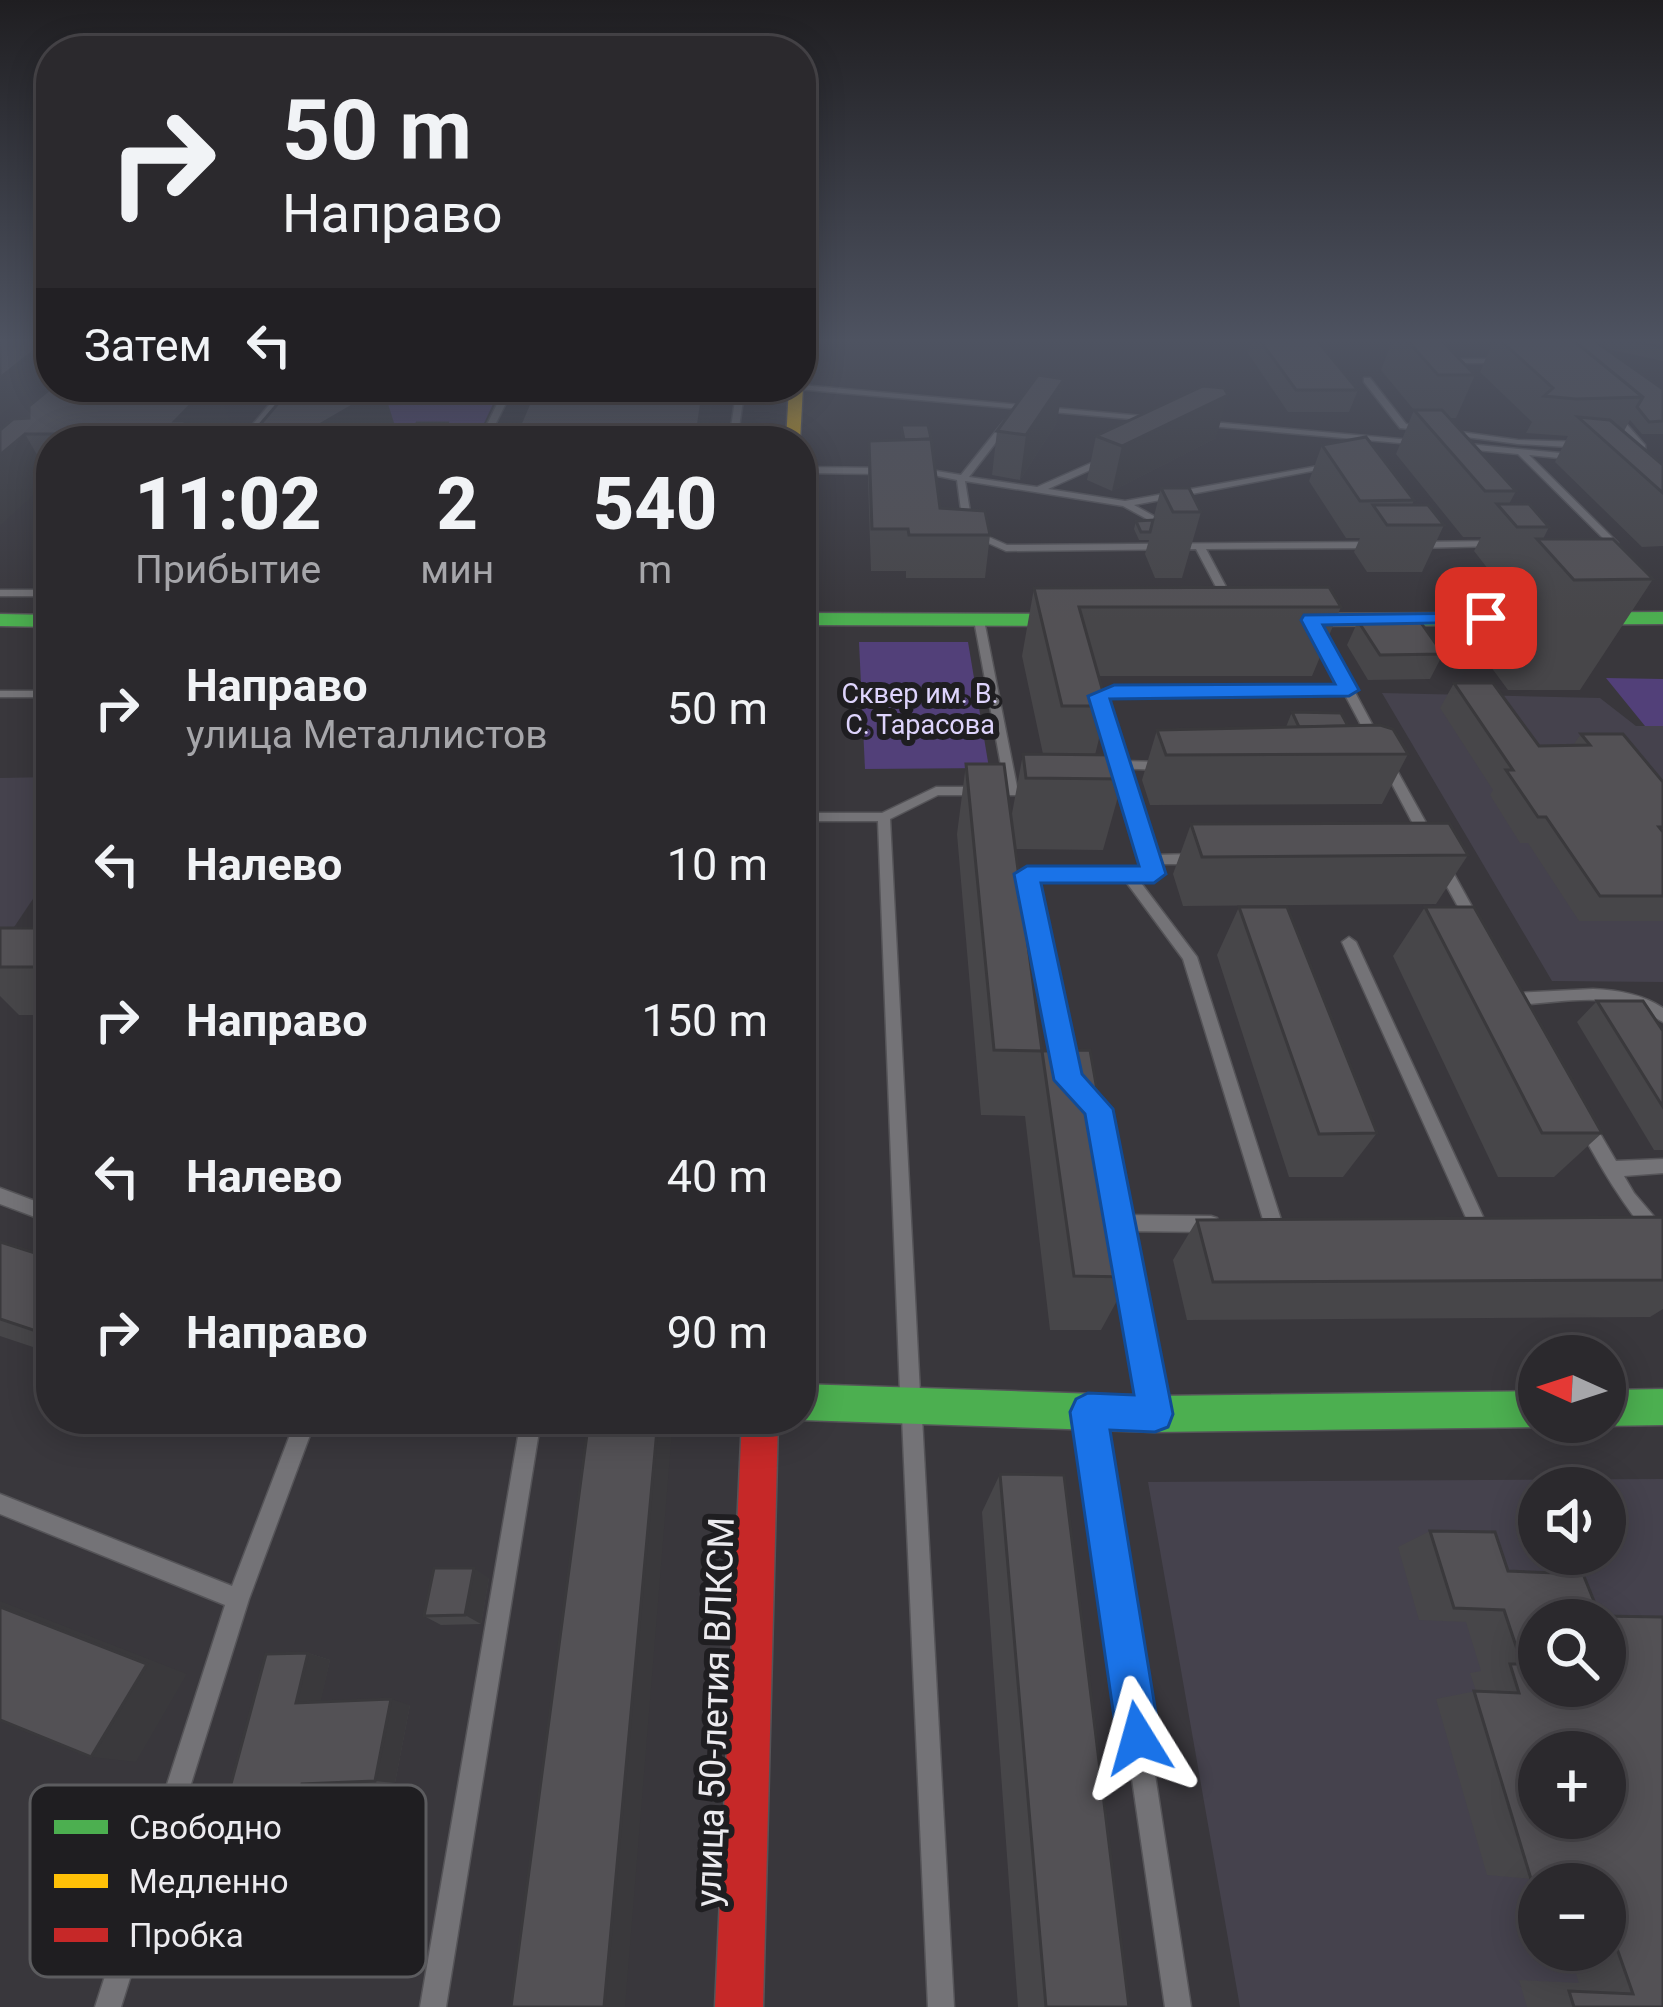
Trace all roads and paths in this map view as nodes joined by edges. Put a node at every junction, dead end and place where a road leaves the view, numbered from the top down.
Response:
1 (1000, 433) edge
2 (1313, 433) edge
3 (1451, 433) edge
4 (1628, 433) edge
5 (1363, 437) junction
6 (1433, 444) edge
7 (1455, 446) edge
8 (1604, 446) edge
9 (1623, 446) edge
10 (1641, 447) junction
11 (1371, 448) edge
12 (1520, 452) junction
13 (1114, 456) edge
14 (1593, 458) edge
15 (1634, 464) edge
16 (1333, 466) edge
17 (816, 470) edge
18 (961, 481) junction
19 (1033, 492) junction
20 (1125, 504) junction
21 (1428, 527) edge
22 (1589, 543) edge
23 (1441, 544) junction
24 (1501, 544) edge
25 (1203, 547) junction
26 (36, 592) edge
27 (0, 593) edge
28 (1663, 618) edge
29 (0, 620) edge
30 (816, 620) edge
31 (979, 620) junction
32 (1120, 620) edge
33 (1226, 620) joint
34 (1310, 620) junction
35 (36, 621) edge
36 (1349, 690) junction
37 (0, 694) edge
38 (36, 694) edge
39 (1117, 765) junction
40 (1185, 766) edge
41 (1366, 766) edge
42 (1388, 766) junction
43 (1012, 790) junction
44 (1057, 791) edge
45 (1103, 792) edge
46 (1125, 792) junction
47 (816, 817) edge
48 (884, 817) junction
49 (1216, 859) edge
50 (1149, 860) junction
51 (1128, 875) junction
52 (1484, 940) edge
53 (1349, 942) dead end
54 (1505, 980) edge
55 (1516, 999) junction
56 (1663, 1016) edge
57 (1527, 1018) edge
58 (1069, 1080) edge
59 (1579, 1112) edge
60 (1663, 1166) edge
61 (1610, 1169) junction
62 (0, 1196) edge
63 (1115, 1200) edge
64 (36, 1209) edge
65 (1120, 1223) junction
66 (1625, 1224) edge
67 (1646, 1224) junction
68 (1230, 1225) edge
69 (1252, 1225) edge
70 (1455, 1225) edge
71 (1478, 1225) junction
72 (1499, 1225) edge
73 (1274, 1226) junction
74 (1297, 1226) edge
75 (1663, 1240) edge
76 (816, 1402) edge
77 (911, 1405) junction
78 (1663, 1407) edge
79 (1626, 1408) edge
80 (1518, 1409) edge
81 (1088, 1412) junction
82 (1155, 1414) junction
83 (300, 1434) edge
84 (529, 1434) edge
85 (759, 1434) edge
86 (0, 1504) edge
87 (238, 1599) junction
88 (179, 1785) edge
89 (118, 1977) edge
90 (108, 2007) edge
91 (434, 2007) edge
92 (739, 2007) edge
93 (941, 2007) edge
94 (1178, 2007) edge

1 - 18 lane
2 - 5 lane
3 - 8 lane
4 - 10 lane
5 - 6 lane
5 - 11 lane
7 - 12 lane
9 - 10 lane
10 - 15 lane
12 - 14 lane
12 - 22 lane
13 - 19 lane
16 - 20 lane
17 - 18 lane
18 - 19 lane
18 - 25 lane
19 - 20 lane
20 - 25 lane
21 - 23 lane
23 - 24 lane
23 - 25 lane
25 - 33 lane
26 - 27 lane
28 - 34 street
29 - 35 street
30 - 31 street
31 - 32 street
31 - 43 lane
33 - 34 street
34 - 36 lane
36 - 39 lane
36 - 42 lane
37 - 38 lane
39 - 40 lane
39 - 46 lane
41 - 42 lane
42 - 52 lane
43 - 44 lane
43 - 48 lane
45 - 46 lane
46 - 50 lane
47 - 48 lane
48 - 77 lane
49 - 50 lane
50 - 51 lane
51 - 58 lane
51 - 73 lane
53 - 71 lane
54 - 55 lane
55 - 56 lane
55 - 57 lane
59 - 61 lane
60 - 61 lane
61 - 67 lane
62 - 64 lane
63 - 65 lane
65 - 68 lane
65 - 82 lane
66 - 67 lane
67 - 75 lane
69 - 73 lane
70 - 71 lane
71 - 72 lane
73 - 74 lane
76 - 77 street
77 - 81 street
77 - 93 lane
78 - 79 street
80 - 82 street
81 - 82 street
81 - 94 lane
83 - 87 lane
84 - 91 lane
85 - 92 street, улица 50-летия ВЛКСМ
86 - 87 lane
87 - 88 lane
89 - 90 lane

